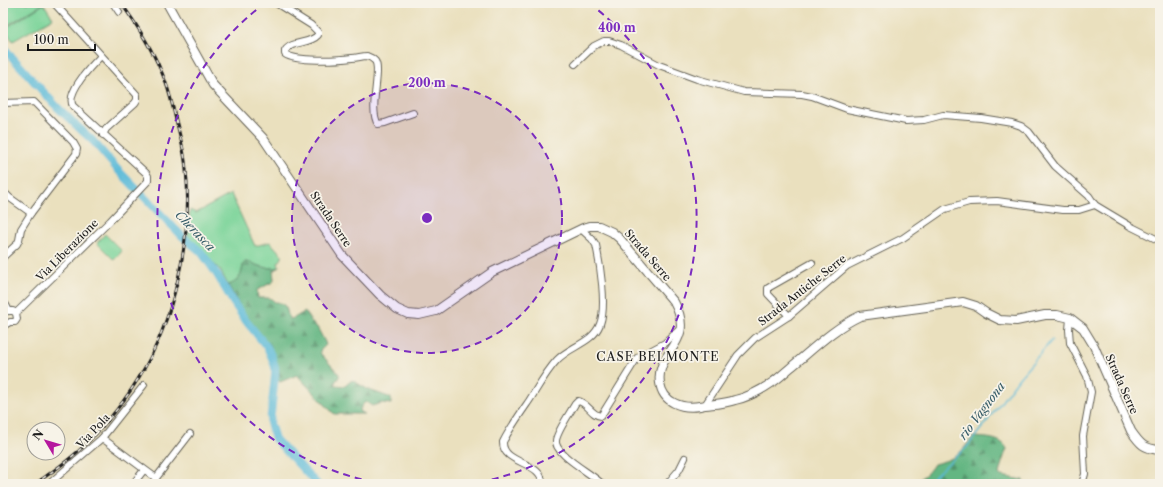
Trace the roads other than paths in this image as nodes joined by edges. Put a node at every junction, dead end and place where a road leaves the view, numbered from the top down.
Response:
1 (54, 3) edge
2 (113, 3) edge
3 (167, 3) edge
4 (276, 3) edge
5 (119, 12) dead end
6 (101, 56) junction
7 (575, 64) dead end
8 (3, 103) edge
9 (413, 113) dead end
10 (103, 135) junction
11 (3, 191) edge
12 (1095, 205) junction
13 (31, 213) junction
14 (581, 229) junction
15 (1160, 241) edge
16 (3, 257) edge
17 (812, 263) dead end
18 (3, 302) edge
19 (9, 310) junction
20 (16, 313) junction
21 (788, 316) junction
22 (1070, 318) junction
23 (6, 321) edge
24 (3, 326) edge
25 (682, 327) junction
26 (144, 384) dead end
27 (705, 405) junction
28 (190, 434) dead end
29 (102, 438) junction
30 (1160, 450) edge
31 (685, 458) dead end
32 (144, 470) junction
33 (155, 481) edge
34 (49, 484) edge
35 (133, 484) edge
36 (542, 484) edge
37 (602, 484) edge
38 (667, 484) edge
39 (1082, 484) edge

1 - 6 street
2 - 5 street
3 - 14 main road, Strada Serre
4 - 9 street
6 - 10 street
6 - 10 street
7 - 12 street
8 - 13 street
10 - 20 street, Via Liberazione
11 - 13 street
12 - 15 street
12 - 21 street, Strada Antiche Serre
13 - 16 street
14 - 25 main road, Strada Serre
14 - 36 street
17 - 21 street
18 - 19 street
19 - 20 street
19 - 23 street
20 - 23 street
21 - 27 street, Strada Antiche Serre
22 - 27 main road
22 - 30 main road, Strada Serre
22 - 39 street
23 - 24 street
25 - 27 main road
25 - 37 street
26 - 29 street, Via Pola
28 - 33 street
29 - 32 street
29 - 34 street, Via Pola
31 - 38 street
32 - 33 street
32 - 35 street

